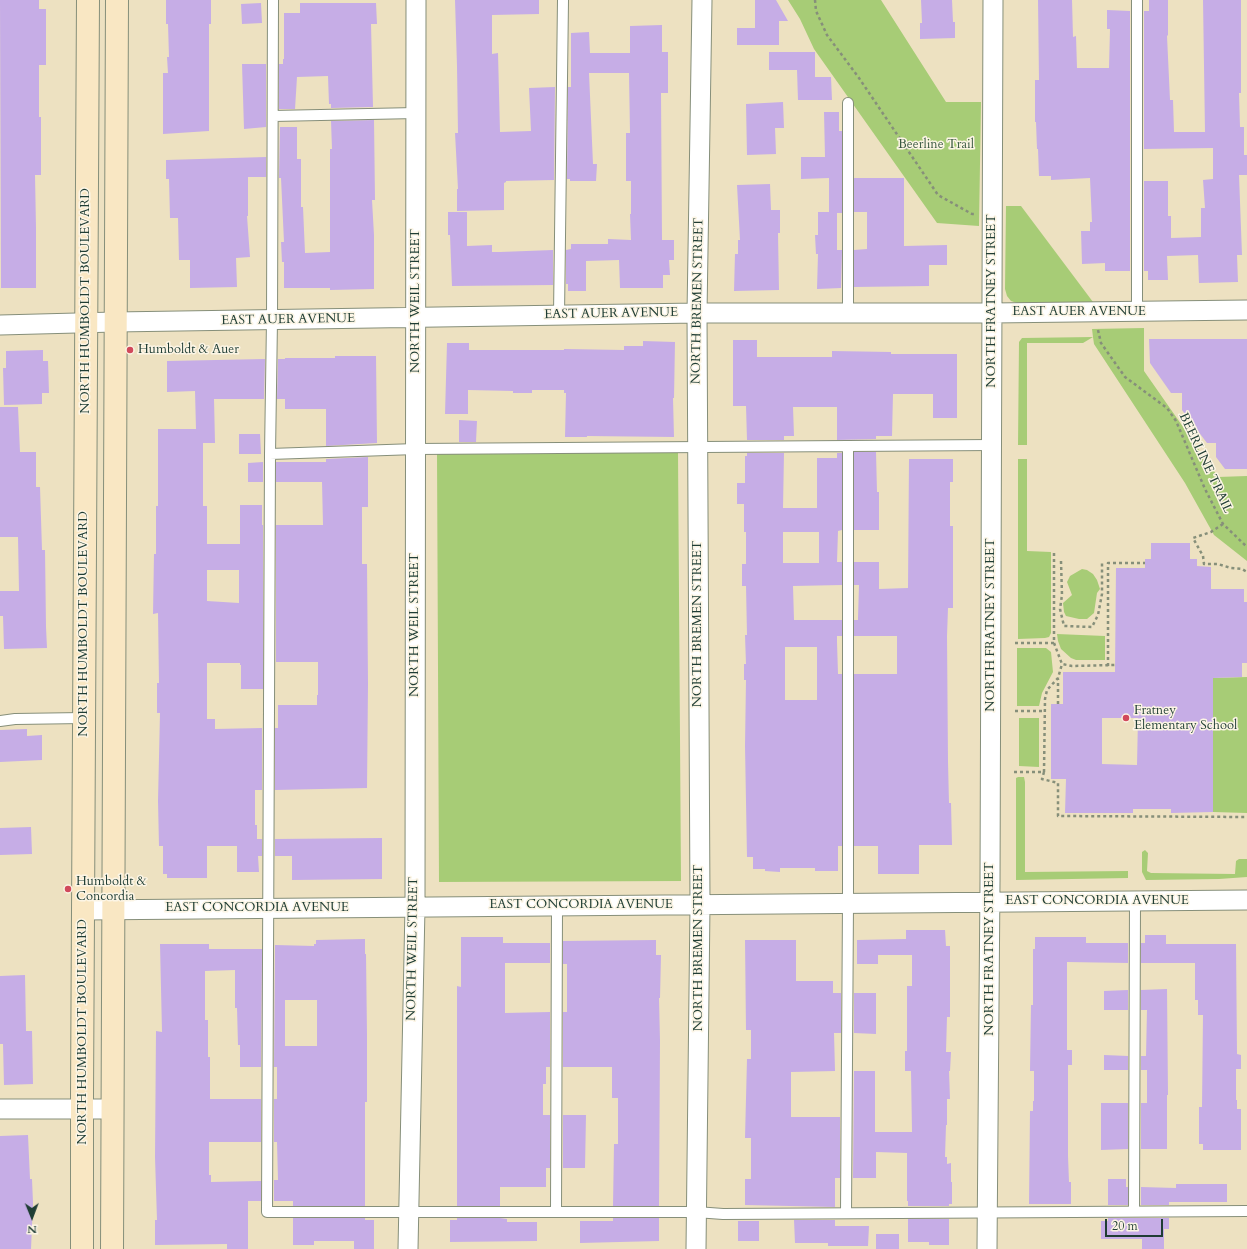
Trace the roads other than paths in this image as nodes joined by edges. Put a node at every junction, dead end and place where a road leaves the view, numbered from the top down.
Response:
1 (88, 0) edge
2 (117, 0) edge
3 (273, 0) edge
4 (416, 0) edge
5 (563, 0) edge
6 (702, 0) edge
7 (993, 0) edge
8 (1137, 0) edge
9 (848, 103) dead end
10 (416, 113) junction
11 (273, 116) junction
12 (1247, 310) edge
13 (1138, 312) junction
14 (697, 313) junction
15 (848, 313) junction
16 (992, 313) junction
17 (559, 315) junction
18 (416, 317) junction
19 (272, 320) junction
20 (115, 322) junction
21 (86, 323) junction
22 (0, 325) edge
23 (992, 445) junction
24 (848, 446) junction
25 (697, 448) junction
26 (416, 450) junction
27 (270, 454) junction
28 (83, 718) junction
29 (0, 721) edge
30 (1247, 900) edge
31 (1135, 901) junction
32 (990, 902) junction
33 (848, 903) junction
34 (700, 905) junction
35 (557, 906) junction
36 (414, 907) junction
37 (268, 908) junction
38 (114, 909) junction
39 (83, 910) junction
40 (0, 1109) edge
41 (82, 1109) junction
42 (113, 1109) junction
43 (1134, 1211) junction
44 (1247, 1211) edge
45 (408, 1212) junction
46 (556, 1212) junction
47 (696, 1212) junction
48 (987, 1212) junction
49 (846, 1213) junction
50 (82, 1249) edge
51 (112, 1249) edge
52 (408, 1249) edge
53 (696, 1249) edge
54 (987, 1249) edge

1 - 21 main road, NORTH HUMBOLDT BOULEVARD
2 - 20 main road
3 - 11 lane
4 - 10 street, NORTH WEIL STREET
5 - 17 lane
6 - 14 street, NORTH BREMEN STREET
7 - 16 street, NORTH FRATNEY STREET
8 - 13 lane
9 - 15 lane
10 - 11 lane
10 - 18 street, NORTH WEIL STREET
11 - 19 lane
12 - 13 street, EAST AUER AVENUE
13 - 16 street, EAST AUER AVENUE
14 - 15 street, EAST AUER AVENUE
14 - 17 street, EAST AUER AVENUE
14 - 25 street, NORTH BREMEN STREET
15 - 16 street, EAST AUER AVENUE
16 - 23 street, NORTH FRATNEY STREET
17 - 18 street, EAST AUER AVENUE
18 - 19 street, EAST AUER AVENUE
18 - 26 street, NORTH WEIL STREET
19 - 20 street, EAST AUER AVENUE
19 - 27 lane
20 - 21 street, EAST AUER AVENUE
20 - 38 main road
21 - 22 street, EAST AUER AVENUE
21 - 28 main road, NORTH HUMBOLDT BOULEVARD
23 - 24 lane
23 - 32 street, NORTH FRATNEY STREET
24 - 25 lane
24 - 33 lane
25 - 26 lane
25 - 34 street, NORTH BREMEN STREET
26 - 27 lane
26 - 36 street, NORTH WEIL STREET
27 - 37 lane
28 - 29 lane
28 - 39 main road, NORTH HUMBOLDT BOULEVARD
30 - 31 street, EAST CONCORDIA AVENUE
31 - 32 street, EAST CONCORDIA AVENUE
31 - 43 lane
32 - 33 street, EAST CONCORDIA AVENUE
32 - 48 street, NORTH FRATNEY STREET
33 - 34 street, EAST CONCORDIA AVENUE
33 - 49 lane
34 - 35 street, EAST CONCORDIA AVENUE
34 - 47 street, NORTH BREMEN STREET
35 - 36 street, EAST CONCORDIA AVENUE
35 - 46 lane
36 - 37 street, EAST CONCORDIA AVENUE
36 - 45 street, NORTH WEIL STREET
37 - 38 street, EAST CONCORDIA AVENUE
37 - 45 lane
38 - 39 street, EAST CONCORDIA AVENUE
38 - 42 main road
39 - 41 main road, NORTH HUMBOLDT BOULEVARD
40 - 41 street
41 - 42 street
41 - 50 main road, NORTH HUMBOLDT BOULEVARD
42 - 51 main road
43 - 44 lane
43 - 48 lane
45 - 46 lane
45 - 52 street, NORTH WEIL STREET
46 - 47 lane
47 - 49 lane
47 - 53 street, NORTH BREMEN STREET
48 - 49 lane
48 - 54 street, NORTH FRATNEY STREET

